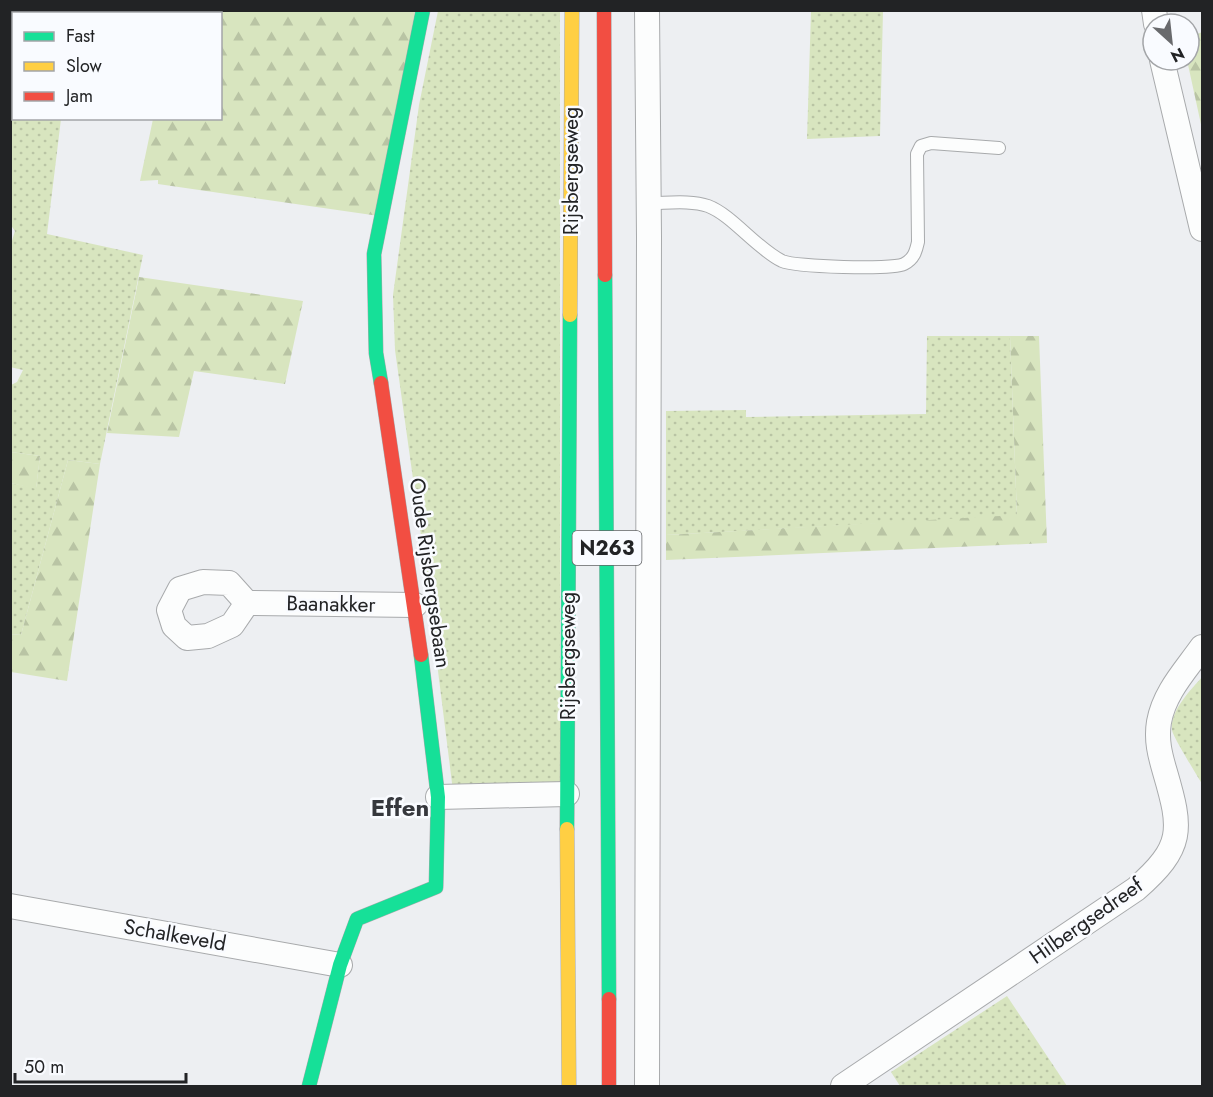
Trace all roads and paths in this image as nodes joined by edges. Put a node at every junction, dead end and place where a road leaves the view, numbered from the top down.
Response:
1 (423, 10) edge
2 (572, 10) edge
3 (604, 10) edge
4 (648, 10) edge
5 (1165, 72) edge
6 (999, 148) dead end
7 (649, 203) junction
8 (1203, 230) edge
9 (247, 603) dead end
10 (415, 605) junction
11 (1203, 647) edge
12 (567, 794) junction
13 (438, 797) junction
14 (10, 906) edge
15 (340, 965) junction
16 (309, 1086) edge
17 (569, 1086) edge
18 (609, 1086) edge
19 (647, 1086) edge
20 (843, 1086) edge

1 - 10 street, Oude Rijsbergsebaan
2 - 12 street, Rijsbergseweg
3 - 18 street, Rijsbergseweg / N263
4 - 7 street
5 - 8 street
6 - 7 lane
7 - 19 street
9 - 10 street, Baanakker
10 - 13 street, Oude Rijsbergsebaan
11 - 20 street, Hilbergsedreef
12 - 13 street
12 - 17 street, Rijsbergseweg
13 - 15 street, Oude Rijsbergsebaan
14 - 15 street, Schalkeveld
15 - 16 street, Oude Rijsbergsebaan

